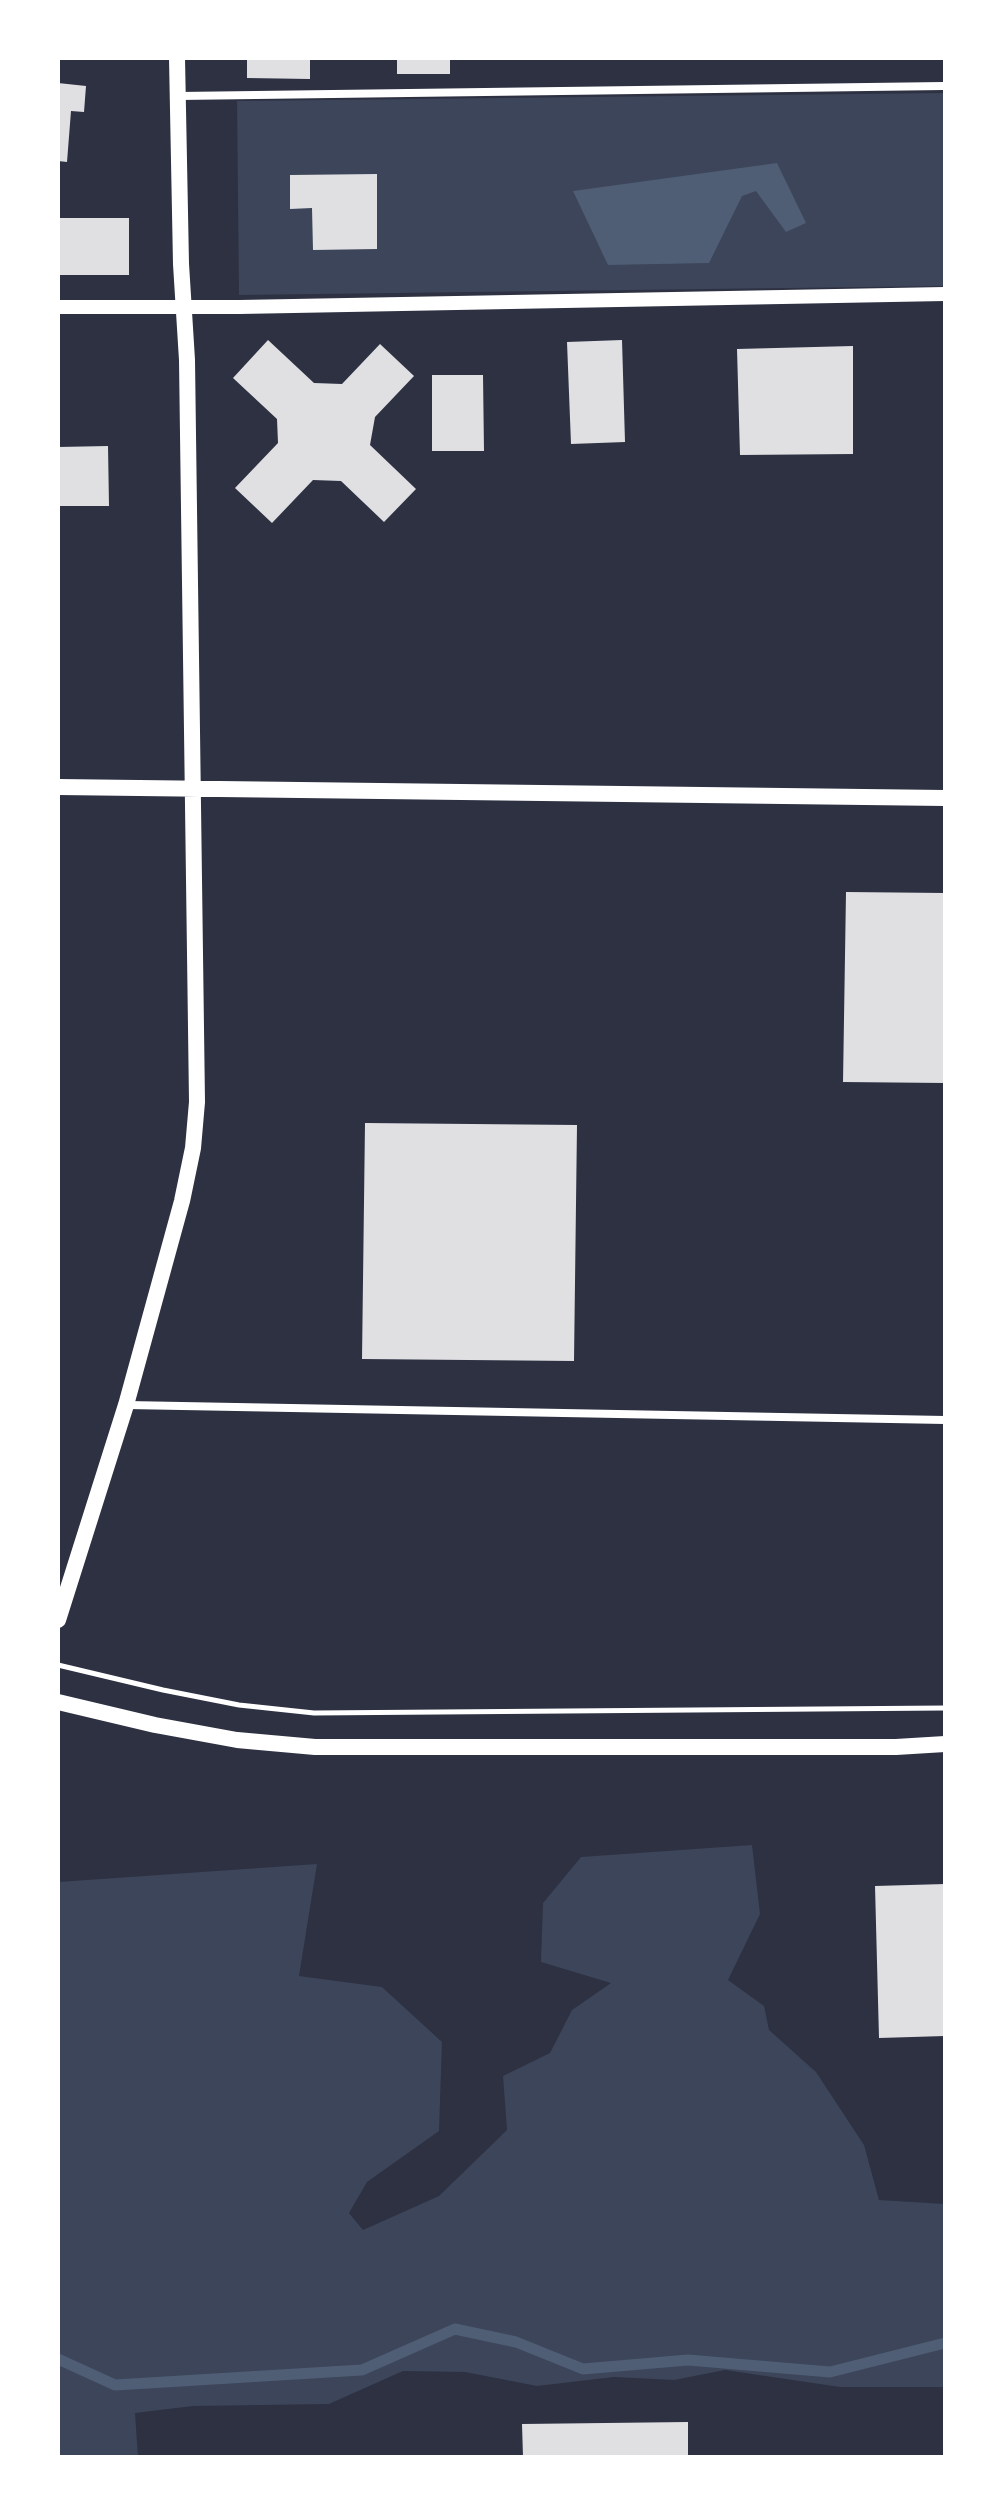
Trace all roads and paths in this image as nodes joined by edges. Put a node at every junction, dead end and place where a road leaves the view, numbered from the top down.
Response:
1 (177, 58) edge
2 (944, 86) edge
3 (178, 96) junction
4 (945, 294) edge
5 (58, 307) edge
6 (184, 307) junction
7 (58, 787) edge
8 (193, 789) junction
9 (945, 798) edge
10 (126, 1405) junction
11 (945, 1420) edge
12 (58, 1620) edge
13 (58, 1665) edge
14 (58, 1702) edge
15 (945, 1708) edge
16 (945, 1744) edge

1 - 3 main road
2 - 3 street
3 - 6 main road
4 - 6 street
5 - 6 street
6 - 8 main road
7 - 8 main road
8 - 9 main road
8 - 10 main road
10 - 11 street
10 - 12 main road
13 - 15 path
14 - 16 main road

